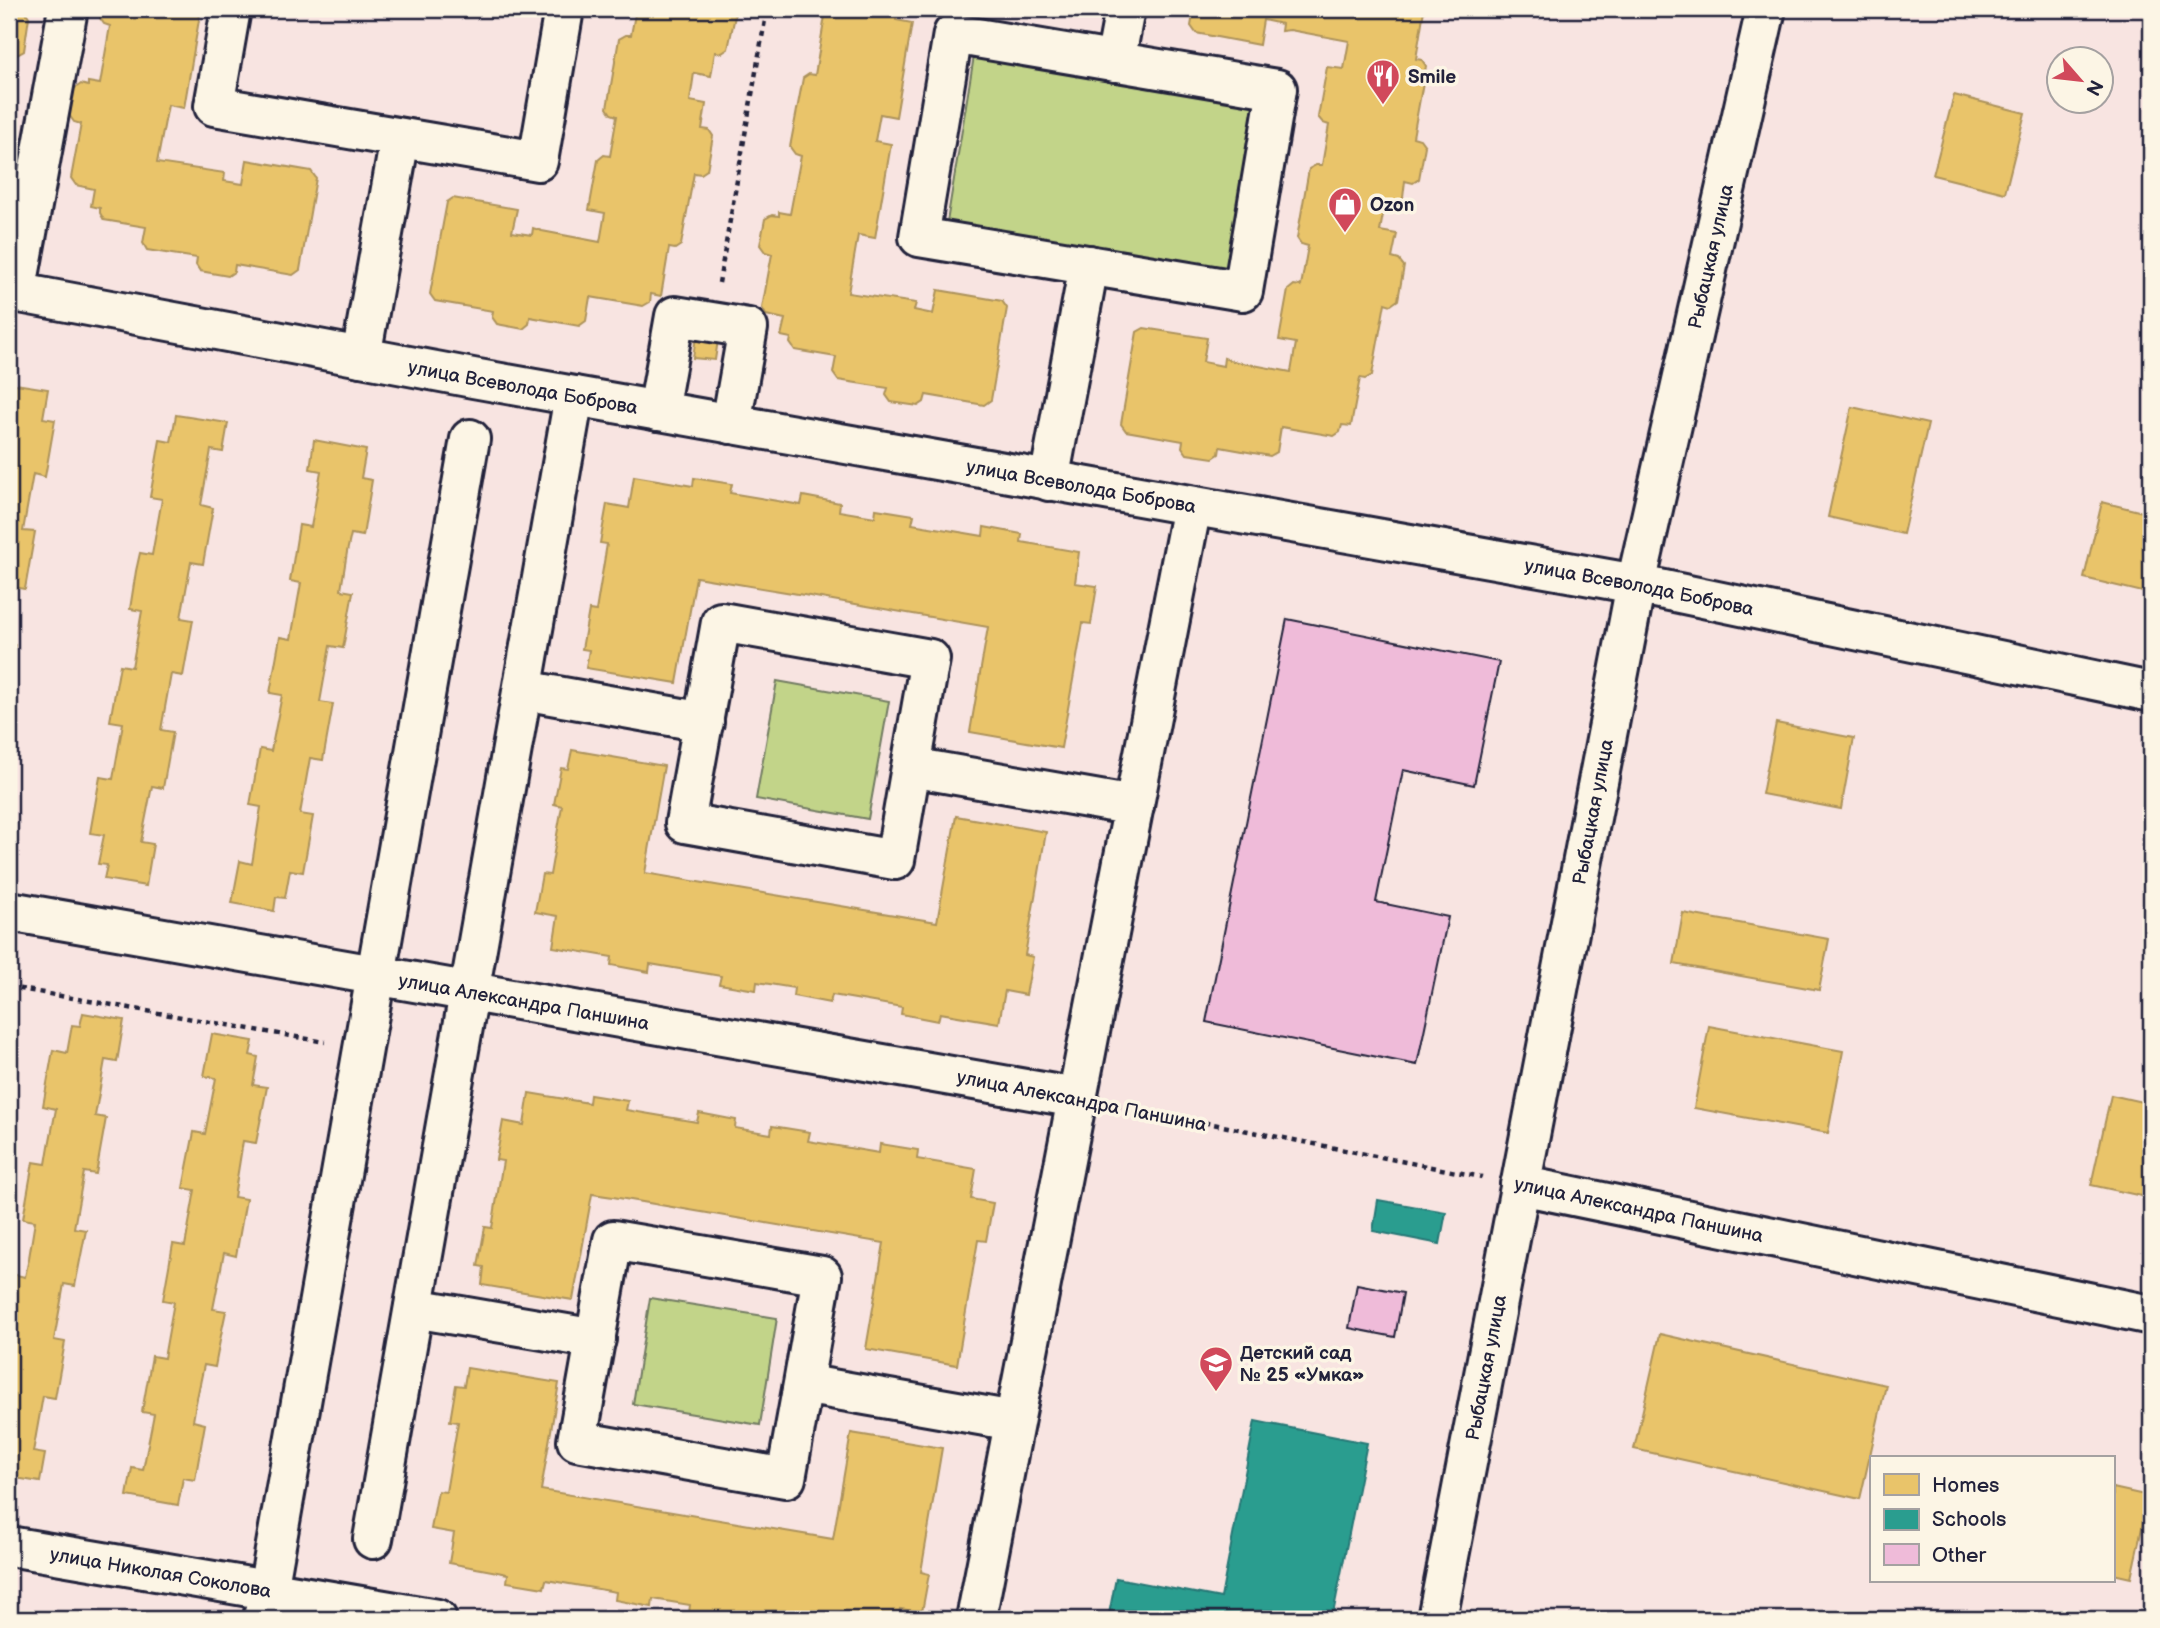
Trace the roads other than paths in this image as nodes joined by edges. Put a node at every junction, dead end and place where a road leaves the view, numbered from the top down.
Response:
1 (68, 9) edge
2 (230, 9) edge
3 (564, 9) edge
4 (1125, 9) edge
5 (1766, 9) edge
6 (1115, 62) junction
7 (400, 138) junction
8 (1088, 265) junction
9 (12, 292) edge
10 (360, 357) junction
11 (574, 396) junction
12 (657, 411) junction
13 (731, 424) junction
14 (470, 439) dead end
15 (1049, 481) junction
16 (1192, 506) junction
17 (1636, 584) junction
18 (523, 690) junction
19 (2151, 692) edge
20 (704, 722) junction
21 (911, 767) junction
22 (1134, 806) junction
23 (9, 911) edge
24 (376, 975) junction
25 (469, 992) junction
26 (1077, 1098) junction
27 (1520, 1185) junction
28 (414, 1308) junction
29 (2151, 1315) edge
30 (596, 1339) junction
31 (803, 1384) junction
32 (1014, 1421) junction
33 (373, 1539) dead end
34 (9, 1546) edge
35 (265, 1605) edge
36 (437, 1619) edge
37 (975, 1619) edge
38 (1437, 1619) edge

1 - 9 street
2 - 7 street
3 - 7 street
4 - 6 street
5 - 17 street, Рыбацкая улица
6 - 8 street
6 - 8 street
7 - 10 street
8 - 15 street
9 - 10 street, улица Всеволода Боброва
10 - 11 street, улица Всеволода Боброва
11 - 12 street, улица Всеволода Боброва
11 - 18 street
12 - 13 street, улица Всеволода Боброва
12 - 13 street
13 - 15 street, улица Всеволода Боброва
14 - 24 street
15 - 16 street, улица Всеволода Боброва
16 - 17 street, улица Всеволода Боброва
16 - 22 street
17 - 19 street, улица Всеволода Боброва
17 - 27 street, Рыбацкая улица
18 - 20 street
18 - 25 street
20 - 21 street
20 - 21 street
21 - 22 street
22 - 26 street
23 - 24 street, улица Александра Паншина
24 - 25 street, улица Александра Паншина
24 - 35 street
25 - 26 street, улица Александра Паншина
25 - 28 street
26 - 32 street
27 - 29 street, улица Александра Паншина
27 - 38 street, Рыбацкая улица
28 - 30 street
28 - 33 street
30 - 31 street
30 - 31 street
31 - 32 street
32 - 37 street
34 - 35 street, улица Николая Соколова
35 - 36 street, улица Николая Соколова

